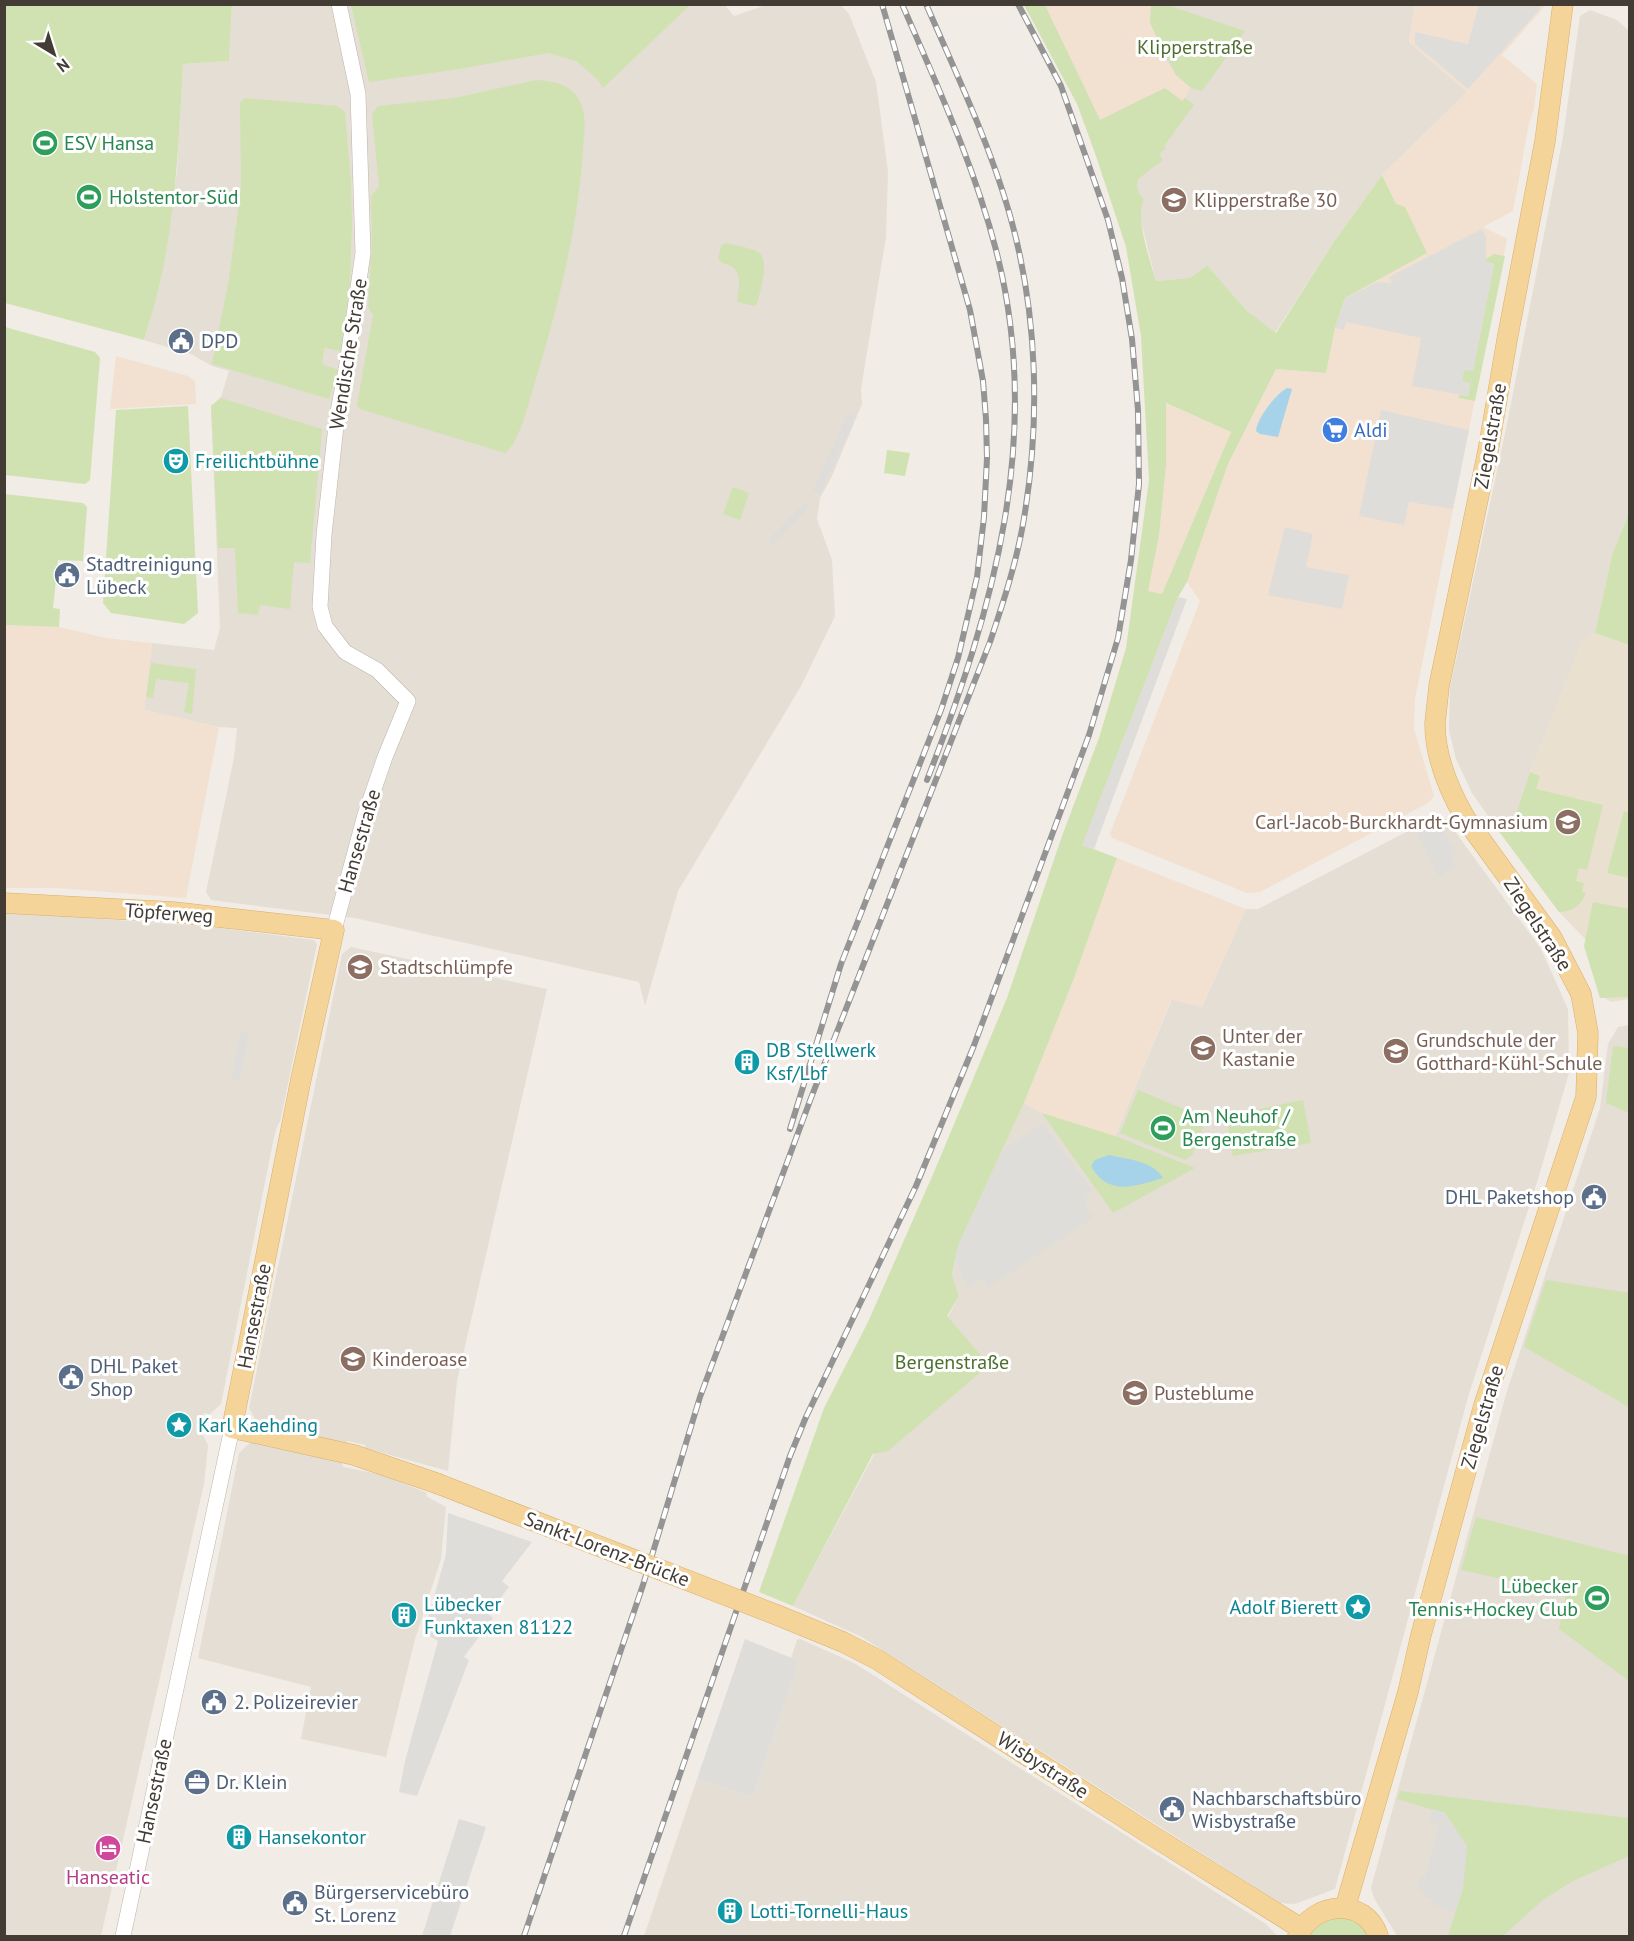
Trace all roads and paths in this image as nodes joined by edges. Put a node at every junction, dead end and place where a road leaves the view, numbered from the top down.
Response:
1 (339, 4) edge
2 (1563, 4) edge
3 (408, 701) joint
4 (4, 903) edge
5 (334, 930) junction
6 (232, 1428) junction
7 (777, 1616) joint
8 (1345, 1908) junction
9 (1300, 1933) edge
10 (123, 1936) edge
11 (1378, 1936) edge

1 - 3 street, Wendische Straße
2 - 8 main road, Ziegelstraße
3 - 5 street, Hansestraße
4 - 5 main road, Töpferweg
5 - 6 main road, Hansestraße
6 - 7 main road, Sankt-Lorenz-Brücke, bridge
6 - 10 street, Hansestraße
7 - 9 main road, Wisbystraße
8 - 9 main road
8 - 11 main road

